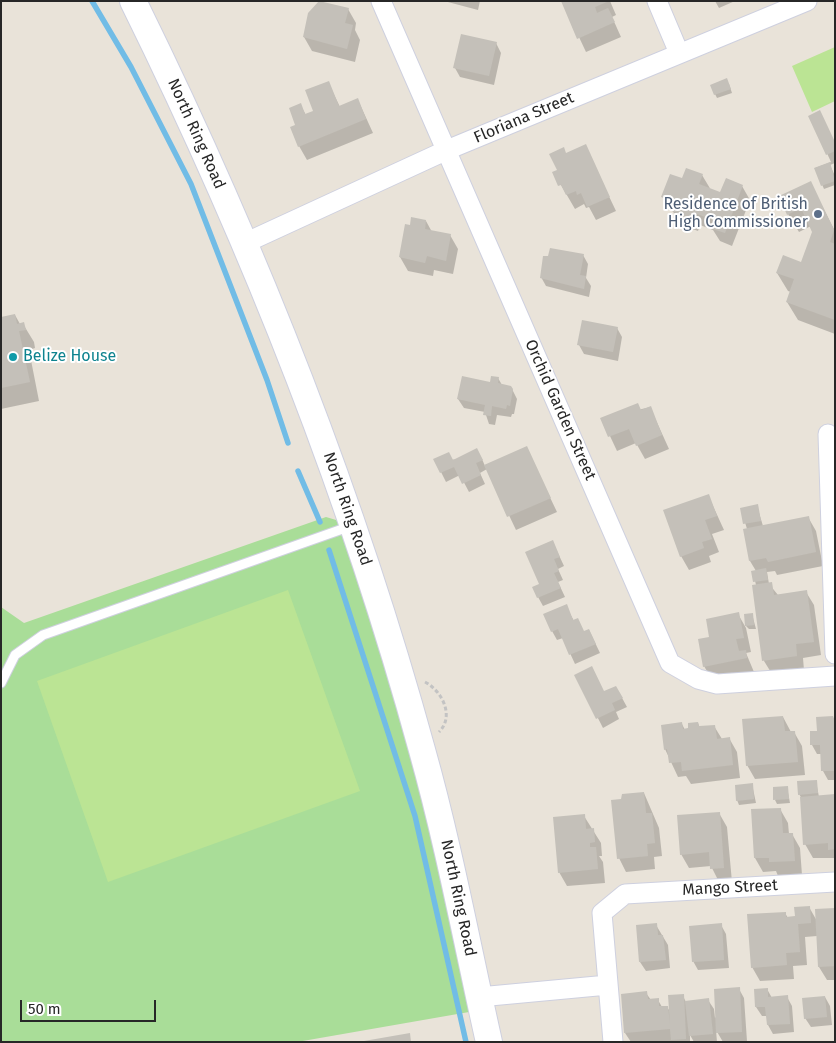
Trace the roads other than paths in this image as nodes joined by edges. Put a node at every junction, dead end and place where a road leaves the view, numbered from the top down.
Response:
1 (133, 1) edge
2 (381, 1) edge
3 (657, 1) edge
4 (807, 1) edge
5 (679, 53) junction
6 (447, 150) junction
7 (244, 243) junction
8 (828, 434) dead end
9 (353, 525) junction
10 (835, 654) edge
11 (835, 676) edge
12 (1, 683) edge
13 (835, 882) edge
14 (608, 985) junction
15 (479, 997) junction
16 (489, 1042) edge
17 (613, 1042) edge

1 - 7 main road, North Ring Road
2 - 6 street, Orchid Garden Street
3 - 5 street
4 - 5 street, Floriana Street
5 - 6 street, Floriana Street
6 - 7 street, Floriana Street
6 - 11 street, Orchid Garden Street
7 - 9 main road, North Ring Road
8 - 10 street
9 - 12 lane
9 - 15 main road, North Ring Road
13 - 14 street, Mango Street
14 - 15 street
14 - 17 street
15 - 16 main road, North Ring Road

